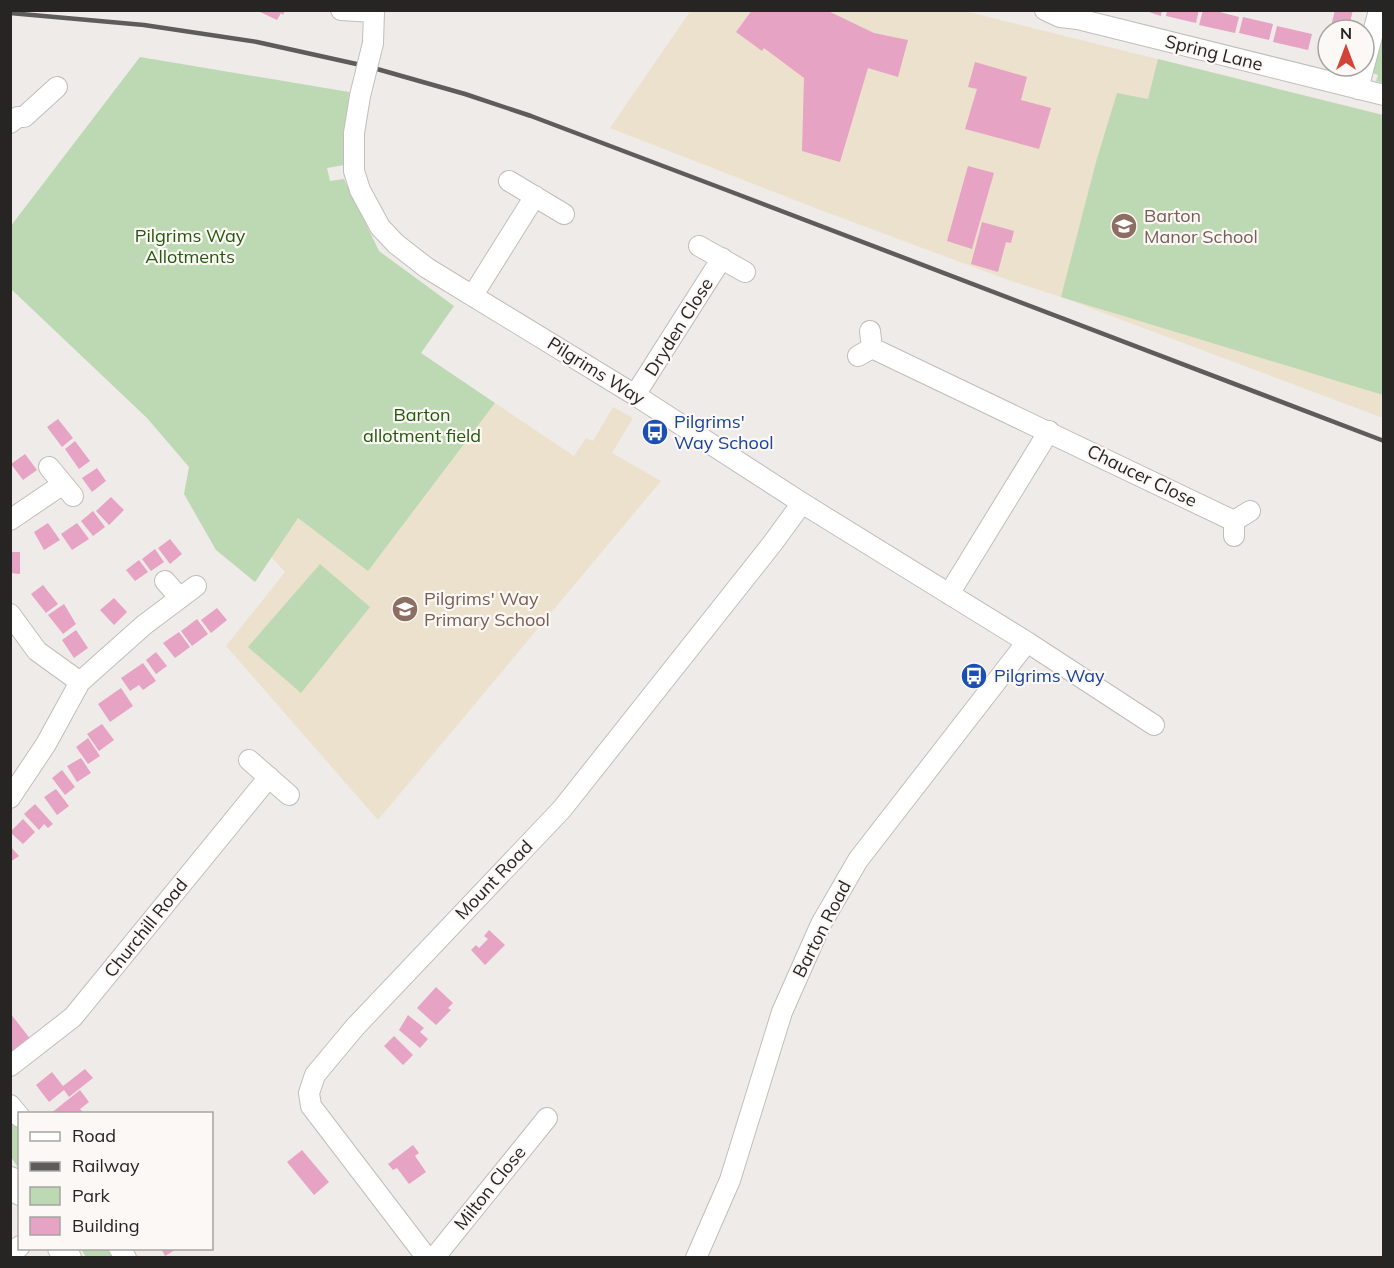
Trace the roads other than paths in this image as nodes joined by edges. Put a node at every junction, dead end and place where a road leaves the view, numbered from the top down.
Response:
1 (341, 10) edge
2 (1045, 10) edge
3 (1379, 10) edge
4 (375, 11) edge
5 (57, 87) dead end
6 (1358, 89) junction
7 (1383, 95) edge
8 (10, 123) edge
9 (509, 181) dead end
10 (535, 196) junction
11 (564, 214) dead end
12 (699, 246) dead end
13 (722, 258) junction
14 (745, 272) dead end
15 (473, 296) junction
16 (866, 345) dead end
17 (635, 395) junction
18 (1049, 431) junction
19 (50, 467) dead end
20 (802, 503) junction
21 (10, 520) edge
22 (1239, 523) dead end
23 (165, 581) dead end
24 (196, 586) dead end
25 (949, 594) junction
26 (180, 598) junction
27 (10, 614) edge
28 (1027, 642) junction
29 (80, 682) junction
30 (1154, 725) dead end
31 (249, 760) dead end
32 (268, 777) junction
33 (289, 795) dead end
34 (10, 798) edge
35 (10, 1066) edge
36 (547, 1118) dead end
37 (427, 1257) edge
38 (434, 1257) edge
39 (696, 1257) edge

1 - 4 street, Pilgrims Way
2 - 6 street, Spring Lane
3 - 6 street
4 - 15 street, Pilgrims Way, bridge
5 - 8 street
6 - 7 street, Spring Lane
9 - 10 street
10 - 11 street
10 - 15 street
12 - 13 street, Dryden Close
13 - 14 street, Dryden Close
13 - 17 street, Dryden Close
15 - 17 street, Pilgrims Way
16 - 18 street, Chaucer Close
17 - 20 street, Pilgrims Way
18 - 22 street, Chaucer Close
18 - 25 street
19 - 21 street
20 - 25 street, Pilgrims Way
20 - 37 street, Mount Road
23 - 26 street
24 - 26 street
25 - 28 street, Pilgrims Way
26 - 29 street
27 - 29 street
28 - 30 street, Pilgrims Way
28 - 39 street, Barton Road
29 - 34 street
31 - 32 street
32 - 33 street
32 - 35 street, Churchill Road
36 - 38 street, Milton Close

